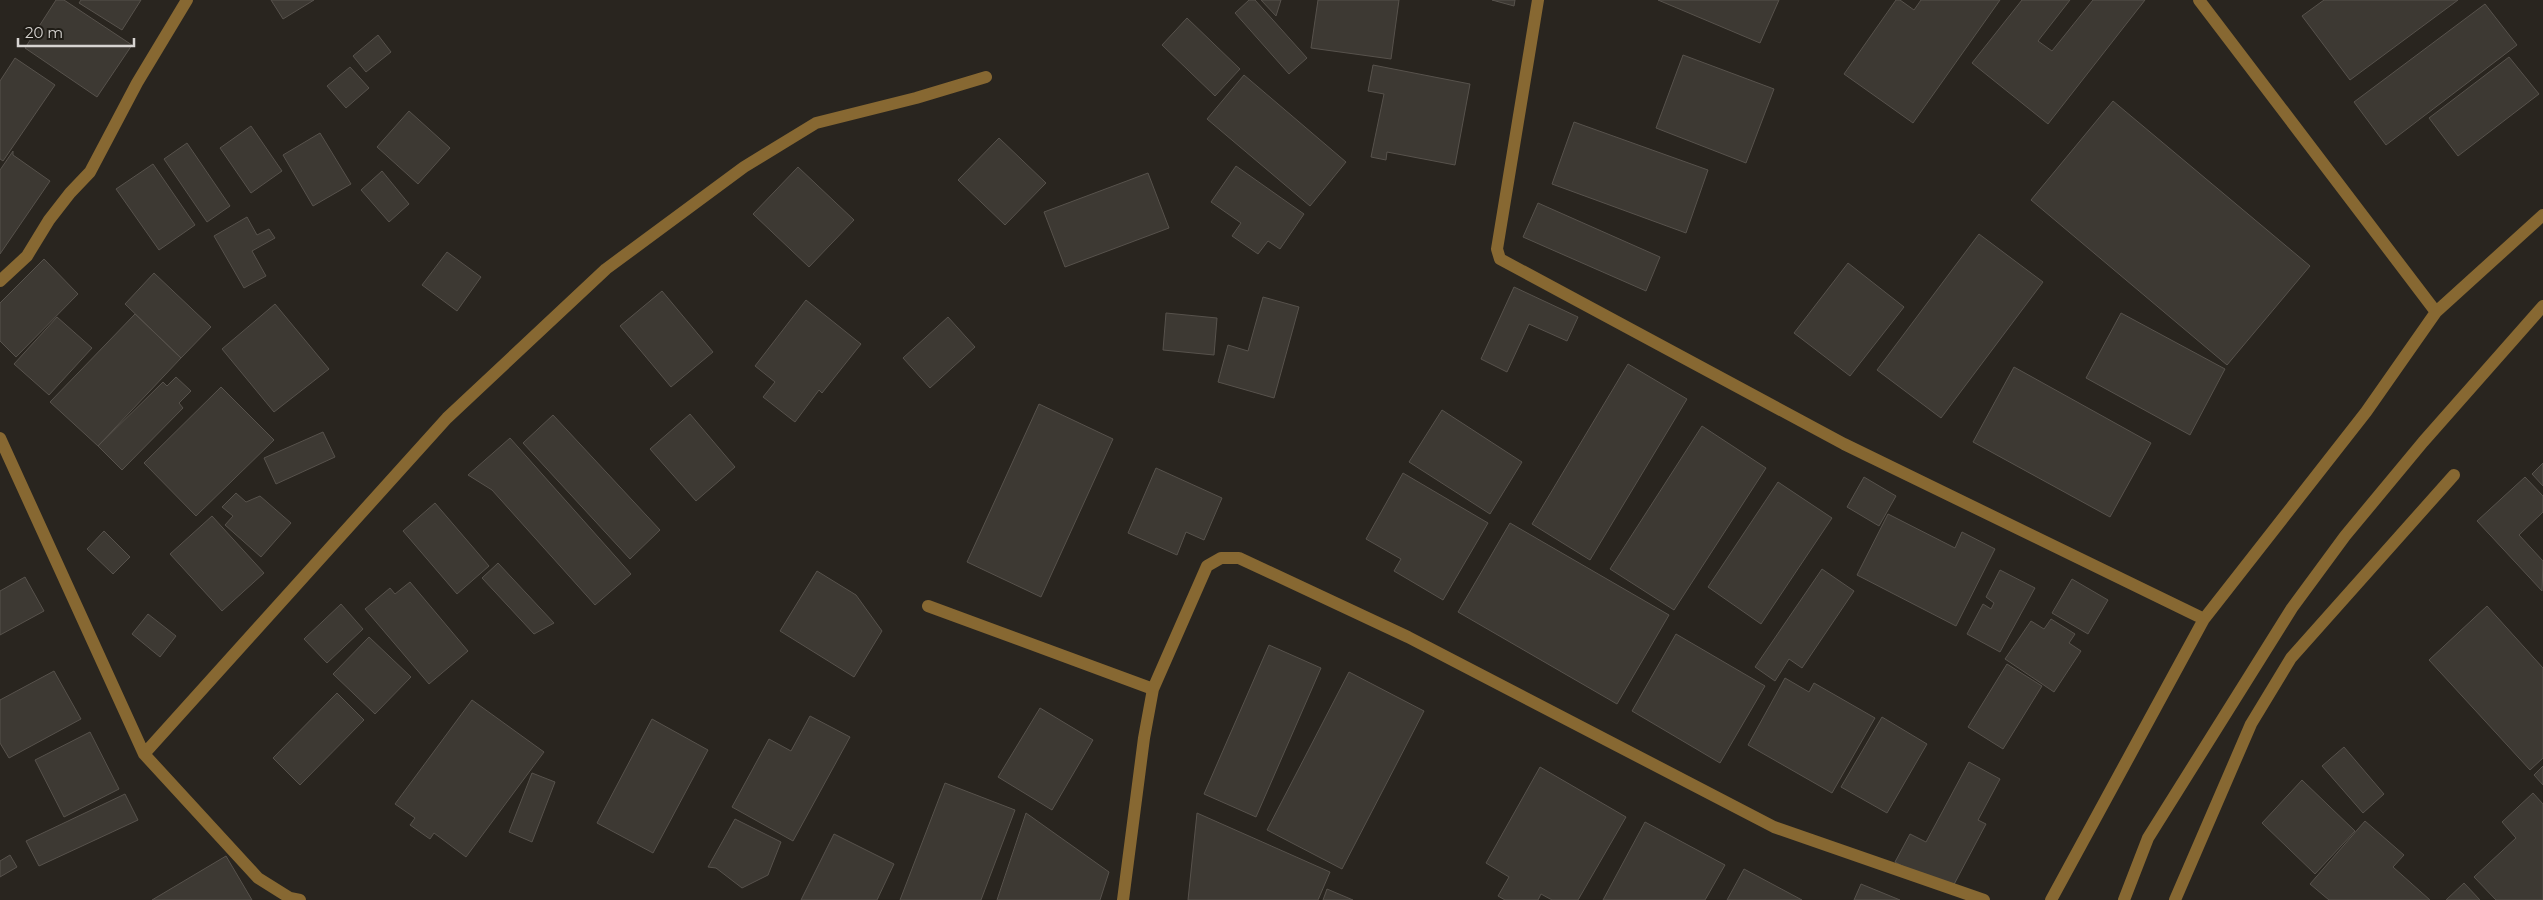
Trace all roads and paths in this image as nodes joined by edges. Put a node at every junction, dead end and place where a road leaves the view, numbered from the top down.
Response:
1 (187, 0) edge
2 (1538, 0) edge
3 (2198, 0) edge
4 (986, 77) dead end
5 (2543, 215) edge
6 (0, 281) edge
7 (2543, 306) edge
8 (2436, 312) junction
9 (0, 438) edge
10 (2454, 476) dead end
11 (928, 606) dead end
12 (2204, 619) junction
13 (1152, 689) junction
14 (144, 754) junction
15 (300, 900) edge
16 (1123, 900) edge
17 (1984, 900) edge
18 (2051, 900) edge
19 (2124, 900) edge
20 (2175, 900) edge

1 - 6 street
2 - 12 street
3 - 8 street
4 - 14 street
5 - 8 street
7 - 19 street
8 - 12 street
9 - 14 street
10 - 20 street
11 - 13 street
12 - 18 street
13 - 16 street
13 - 17 street
14 - 15 street

